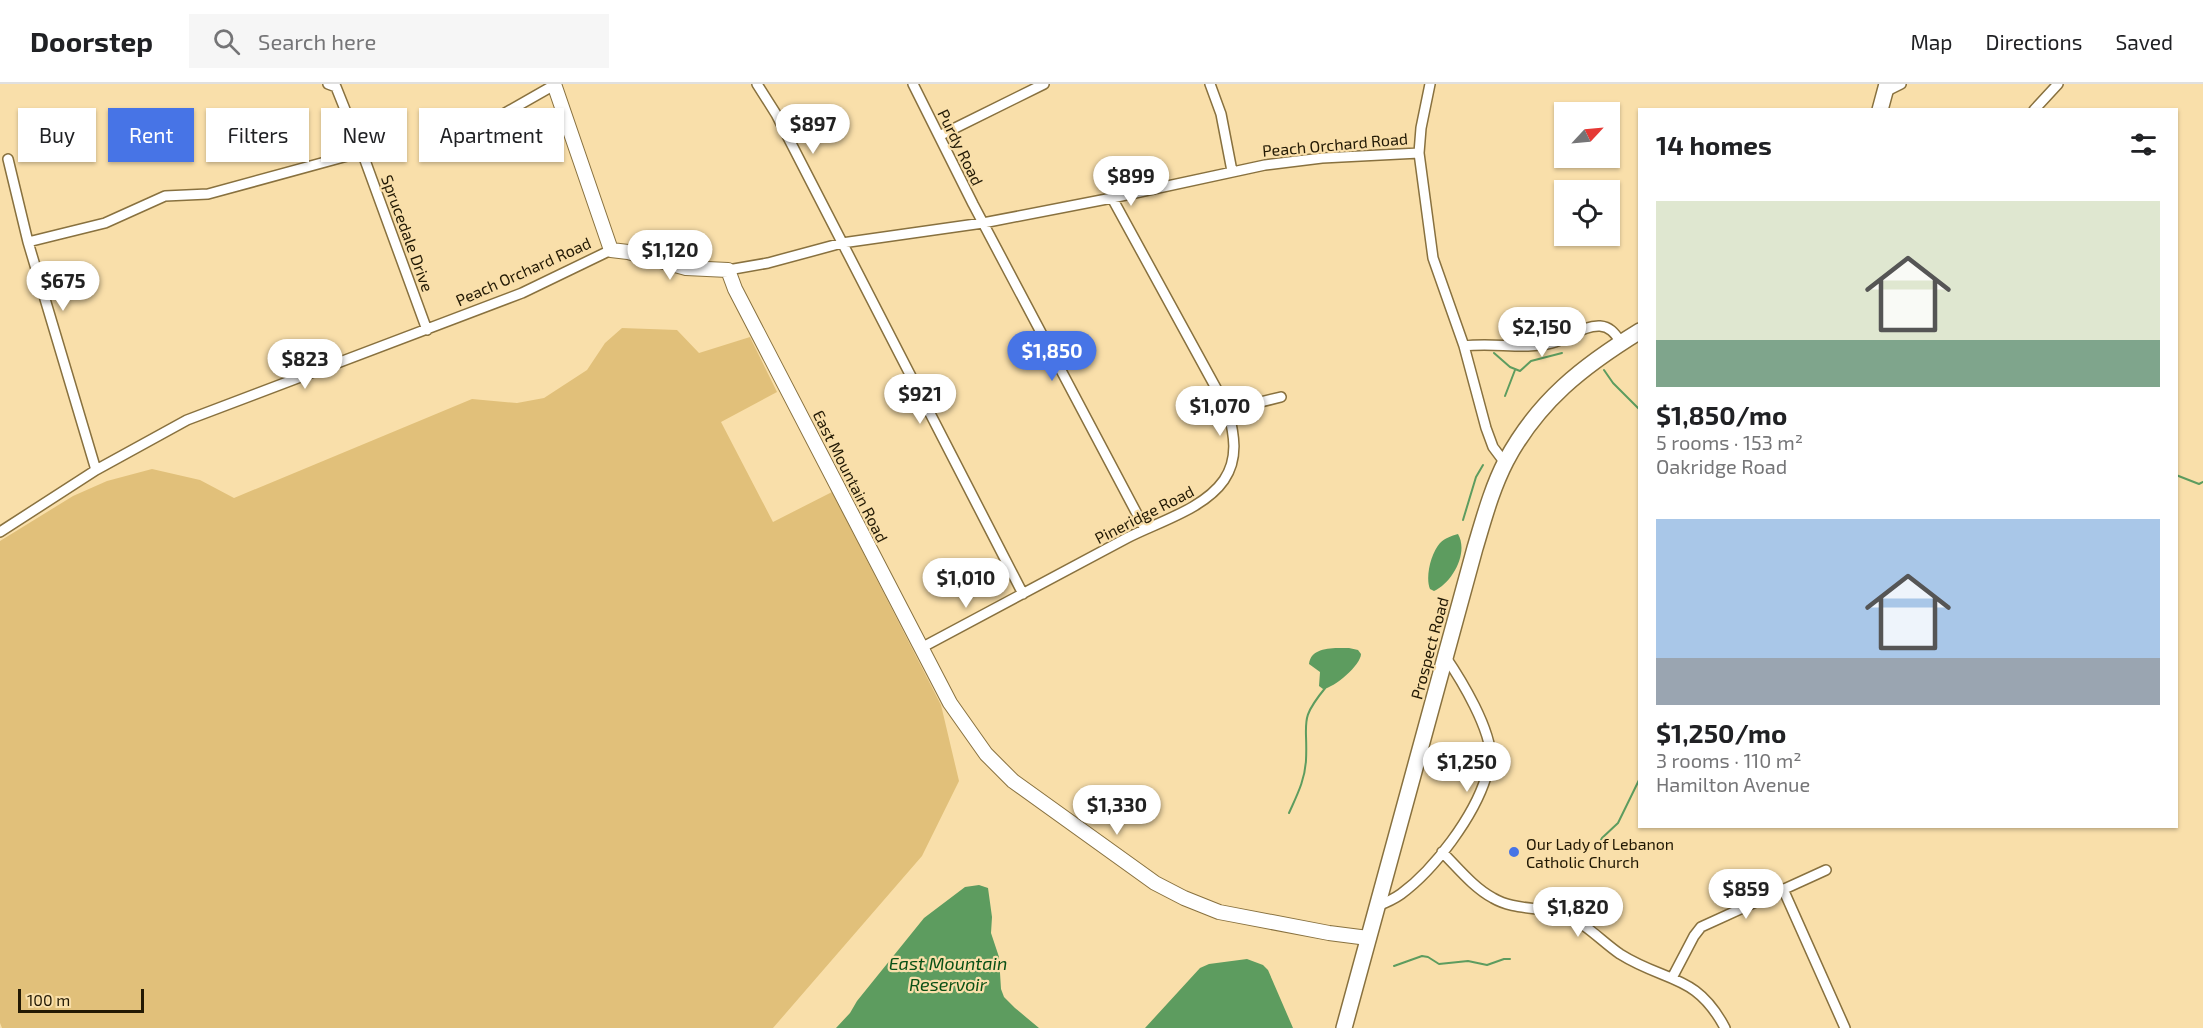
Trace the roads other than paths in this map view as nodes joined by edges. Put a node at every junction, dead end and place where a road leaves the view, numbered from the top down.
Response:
1 (328, 84) edge
2 (555, 84) edge
3 (757, 84) edge
4 (913, 84) edge
5 (1044, 84) edge
6 (1210, 84) edge
7 (1430, 84) edge
8 (1901, 84) edge
9 (2058, 84) edge
10 (1886, 88) edge
11 (344, 108) edge
12 (513, 108) edge
13 (1881, 108) edge
14 (2036, 108) edge
15 (939, 136) junction
16 (1419, 153) junction
17 (8, 159) dead end
18 (328, 162) edge
19 (365, 162) edge
20 (1232, 171) junction
21 (1112, 198) junction
22 (983, 223) junction
23 (28, 242) junction
24 (842, 243) junction
25 (611, 250) junction
26 (728, 270) junction
27 (427, 330) junction
28 (1638, 332) edge
29 (1621, 342) junction
30 (1464, 346) junction
31 (1281, 397) dead end
32 (1228, 410) junction
33 (1505, 463) junction
34 (96, 470) junction
35 (1145, 529) junction
36 (0, 532) edge
37 (1023, 594) junction
38 (921, 648) junction
39 (1446, 656) junction
40 (1442, 852) junction
41 (1826, 870) dead end
42 (1783, 889) junction
43 (1377, 907) junction
44 (1368, 938) junction
45 (1672, 978) junction
46 (1344, 1028) edge
47 (1725, 1028) edge
48 (1845, 1028) edge

1 - 11 street, Sprucedale Drive
2 - 12 street
2 - 25 street
3 - 24 street
4 - 15 street, Purdy Road
5 - 15 street
6 - 20 street
7 - 16 street
8 - 10 street
9 - 14 street
10 - 13 main road
15 - 22 street, Purdy Road
16 - 20 street, Peach Orchard Road
16 - 30 street
17 - 23 street
18 - 23 street
19 - 27 street, Sprucedale Drive
20 - 21 street, Peach Orchard Road
21 - 22 street, Peach Orchard Road
21 - 32 street, Pineridge Road
22 - 24 street, Peach Orchard Road
22 - 35 street, Purdy Road
23 - 34 street
24 - 26 street, Peach Orchard Road
24 - 37 street
25 - 26 street, Peach Orchard Road
25 - 27 street, Peach Orchard Road
26 - 38 street, East Mountain Road
27 - 34 street, Peach Orchard Road
28 - 29 main road, Prospect Road
29 - 30 street
29 - 33 main road, Prospect Road
30 - 33 street
31 - 32 street
32 - 35 street, Pineridge Road
33 - 39 main road, Prospect Road
34 - 36 street, Peach Orchard Road
35 - 37 street, Pineridge Road
37 - 38 street, Pineridge Road
38 - 44 street, East Mountain Road
39 - 40 street
39 - 43 main road, Prospect Road
40 - 43 street
40 - 45 street
41 - 42 street
42 - 45 street
42 - 48 street
43 - 44 main road, Prospect Road
44 - 46 main road, Prospect Road
45 - 47 street

